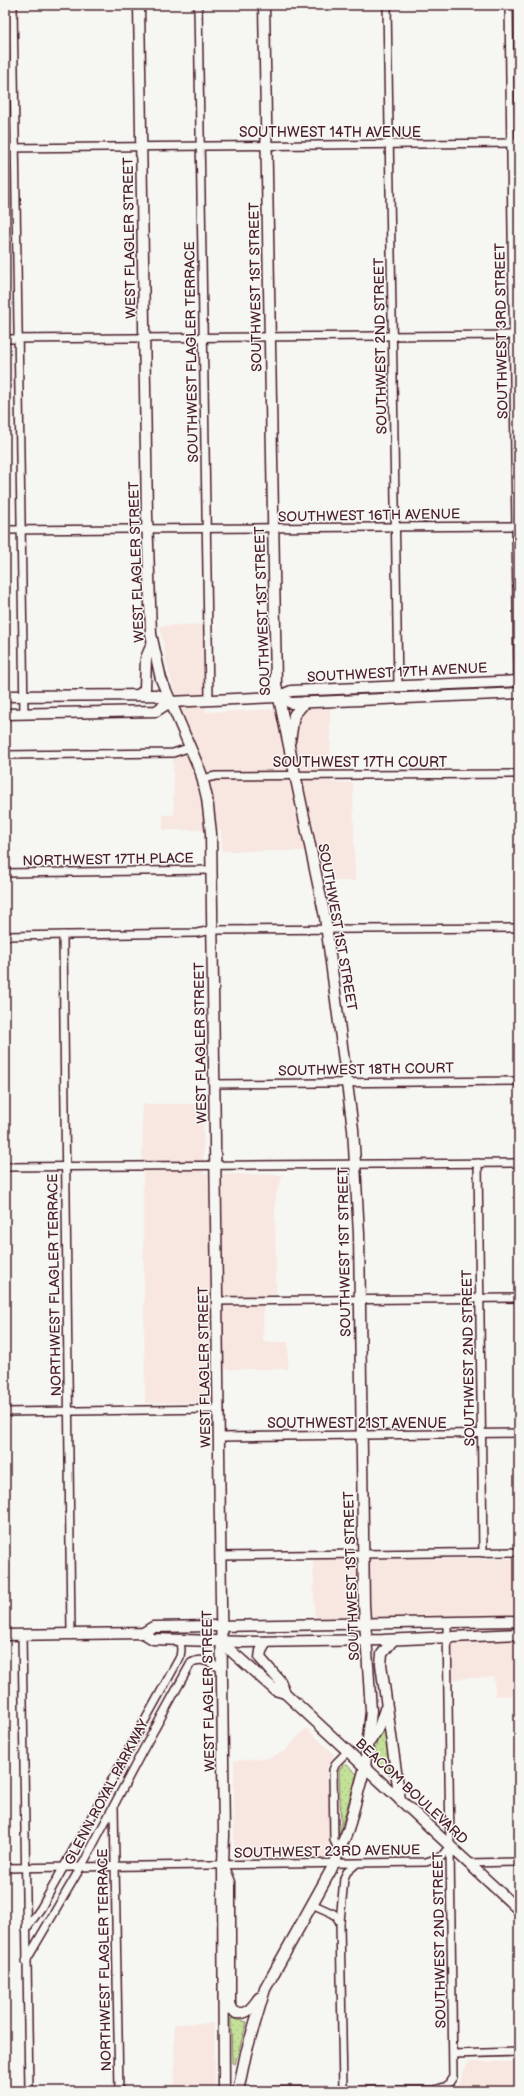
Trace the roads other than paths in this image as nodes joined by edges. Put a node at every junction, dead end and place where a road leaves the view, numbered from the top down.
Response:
1 (13, 5) edge
2 (139, 5) edge
3 (198, 5) edge
4 (264, 5) edge
5 (387, 5) edge
6 (509, 5) edge
7 (511, 143) junction
8 (519, 143) edge
9 (388, 144) junction
10 (267, 145) junction
11 (142, 146) junction
12 (200, 146) junction
13 (5, 148) edge
14 (16, 148) junction
15 (516, 334) edge
16 (393, 336) junction
17 (270, 337) junction
18 (145, 338) junction
19 (203, 338) junction
20 (5, 339) edge
21 (19, 339) junction
22 (518, 526) edge
23 (273, 528) junction
24 (396, 528) junction
25 (148, 529) junction
26 (207, 529) junction
27 (5, 530) edge
28 (22, 530) junction
29 (152, 643) junction
30 (519, 682) edge
31 (398, 687) junction
32 (506, 693) junction
33 (519, 693) edge
34 (140, 694) junction
35 (24, 695) junction
36 (5, 696) edge
37 (278, 697) junction
38 (406, 697) junction
39 (210, 699) junction
40 (170, 702) junction
41 (305, 702) junction
42 (5, 714) edge
43 (24, 714) junction
44 (289, 745) junction
45 (191, 748) junction
46 (5, 755) edge
47 (519, 774) edge
48 (296, 775) junction
49 (202, 779) junction
50 (212, 870) junction
51 (5, 873) edge
52 (519, 928) edge
53 (328, 929) junction
54 (212, 930) junction
55 (63, 935) junction
56 (5, 936) edge
57 (519, 1081) edge
58 (348, 1082) junction
59 (214, 1084) junction
60 (519, 1162) edge
61 (478, 1163) junction
62 (215, 1165) junction
63 (356, 1165) junction
64 (5, 1167) edge
65 (66, 1167) junction
66 (480, 1298) junction
67 (519, 1298) edge
68 (360, 1300) junction
69 (217, 1301) junction
70 (218, 1409) junction
71 (68, 1411) junction
72 (5, 1412) edge
73 (519, 1433) edge
74 (482, 1434) junction
75 (362, 1435) junction
76 (219, 1437) junction
77 (519, 1552) edge
78 (483, 1553) junction
79 (363, 1554) junction
80 (220, 1556) junction
81 (519, 1621) edge
82 (447, 1623) junction
83 (365, 1624) junction
84 (221, 1626) junction
85 (144, 1633) junction
86 (22, 1634) junction
87 (71, 1634) junction
88 (519, 1634) edge
89 (5, 1635) edge
90 (447, 1636) junction
91 (180, 1639) junction
92 (366, 1640) junction
93 (393, 1640) junction
94 (221, 1642) junction
95 (266, 1642) junction
96 (222, 1669) junction
97 (285, 1692) junction
98 (386, 1707) junction
99 (369, 1743) junction
100 (348, 1751) junction
101 (365, 1767) junction
102 (400, 1800) junction
103 (114, 1804) junction
104 (450, 1846) junction
105 (339, 1852) junction
106 (519, 1862) edge
107 (468, 1863) junction
108 (334, 1864) junction
109 (356, 1864) junction
110 (223, 1865) junction
111 (80, 1867) junction
112 (115, 1867) junction
113 (5, 1868) edge
114 (25, 1868) junction
115 (62, 1868) junction
116 (312, 1904) junction
117 (519, 1910) edge
118 (340, 1922) junction
119 (26, 1929) junction
120 (26, 1961) junction
121 (265, 1989) junction
122 (519, 2052) edge
123 (454, 2054) junction
124 (342, 2090) edge
125 (29, 2091) edge
126 (119, 2091) edge
127 (224, 2091) edge
128 (238, 2091) edge
129 (252, 2091) edge

1 - 14 street
2 - 11 main road, WEST FLAGLER STREET
3 - 12 street, SOUTHWEST FLAGLER TERRACE
4 - 10 main road, SOUTHWEST 1ST STREET
5 - 9 street, SOUTHWEST 2ND STREET
6 - 7 street, SOUTHWEST 3RD STREET
7 - 8 street, SOUTHWEST 14TH AVENUE
7 - 9 street, SOUTHWEST 14TH AVENUE
7 - 15 street, SOUTHWEST 3RD STREET
9 - 10 street, SOUTHWEST 14TH AVENUE
9 - 16 street, SOUTHWEST 2ND STREET
10 - 12 street, SOUTHWEST 14TH AVENUE
10 - 17 main road, SOUTHWEST 1ST STREET
11 - 12 street, SOUTHWEST 14TH AVENUE
11 - 14 street, SOUTHWEST 14TH AVENUE
11 - 18 main road, WEST FLAGLER STREET
12 - 19 street, SOUTHWEST FLAGLER TERRACE
13 - 14 street, SOUTHWEST 14TH AVENUE
14 - 21 street
15 - 16 street
15 - 22 street, SOUTHWEST 3RD STREET
16 - 17 street
16 - 24 street, SOUTHWEST 2ND STREET
17 - 19 street
17 - 23 main road, SOUTHWEST 1ST STREET
18 - 19 street
18 - 21 street
18 - 25 main road, WEST FLAGLER STREET
19 - 26 street, SOUTHWEST FLAGLER TERRACE
20 - 21 street
21 - 28 street
22 - 24 street, SOUTHWEST 16TH AVENUE
22 - 30 street, SOUTHWEST 3RD STREET
23 - 24 street, SOUTHWEST 16TH AVENUE
23 - 26 street, SOUTHWEST 16TH AVENUE
23 - 37 main road, SOUTHWEST 1ST STREET
24 - 31 street, SOUTHWEST 2ND STREET
25 - 26 street, SOUTHWEST 16TH AVENUE
25 - 28 street, SOUTHWEST 16TH AVENUE
25 - 29 main road, WEST FLAGLER STREET
26 - 39 street, SOUTHWEST FLAGLER TERRACE
27 - 28 street, SOUTHWEST 16TH AVENUE
28 - 35 street
29 - 34 main road
29 - 40 main road, WEST FLAGLER STREET
30 - 31 main road, SOUTHWEST 17TH AVENUE
30 - 32 main road
31 - 37 main road, SOUTHWEST 17TH AVENUE
31 - 38 main road
32 - 33 main road, SOUTHWEST 17TH AVENUE
32 - 38 main road, SOUTHWEST 17TH AVENUE
34 - 35 main road
34 - 40 main road
35 - 36 main road
35 - 43 street
37 - 39 main road, SOUTHWEST 17TH AVENUE
37 - 41 main road, SOUTHWEST 17TH AVENUE
37 - 44 main road, SOUTHWEST 1ST STREET
38 - 41 main road, SOUTHWEST 17TH AVENUE
39 - 40 main road, SOUTHWEST 17TH AVENUE
40 - 43 main road
40 - 45 main road, WEST FLAGLER STREET
41 - 44 main road
42 - 43 main road
44 - 48 main road, SOUTHWEST 1ST STREET
45 - 46 street
45 - 49 main road, WEST FLAGLER STREET
47 - 48 street, SOUTHWEST 17TH COURT
48 - 49 street, SOUTHWEST 17TH COURT
48 - 53 main road, SOUTHWEST 1ST STREET
49 - 50 main road, WEST FLAGLER STREET
50 - 51 street, NORTHWEST 17TH PLACE
50 - 54 main road, WEST FLAGLER STREET
52 - 53 street
53 - 54 street
53 - 58 main road, SOUTHWEST 1ST STREET
54 - 55 street
54 - 59 main road, WEST FLAGLER STREET
55 - 56 street
55 - 65 street, NORTHWEST FLAGLER TERRACE
57 - 58 street, SOUTHWEST 18TH COURT
58 - 59 street, SOUTHWEST 18TH COURT
58 - 63 main road, SOUTHWEST 1ST STREET
59 - 62 main road, WEST FLAGLER STREET
60 - 61 street
61 - 63 street
61 - 66 street, SOUTHWEST 2ND STREET
62 - 63 street
62 - 65 street
62 - 69 main road, WEST FLAGLER STREET
63 - 68 main road, SOUTHWEST 1ST STREET
64 - 65 street
65 - 71 street, NORTHWEST FLAGLER TERRACE
66 - 67 street
66 - 68 street
66 - 74 street, SOUTHWEST 2ND STREET
68 - 69 street
68 - 75 main road, SOUTHWEST 1ST STREET
69 - 70 main road, WEST FLAGLER STREET
70 - 71 street
70 - 76 main road, WEST FLAGLER STREET
71 - 72 street
71 - 87 street, NORTHWEST FLAGLER TERRACE
73 - 74 street, SOUTHWEST 21ST AVENUE
74 - 75 street, SOUTHWEST 21ST AVENUE
74 - 78 street, SOUTHWEST 2ND STREET
75 - 76 street, SOUTHWEST 21ST AVENUE
75 - 79 main road, SOUTHWEST 1ST STREET
76 - 80 main road, WEST FLAGLER STREET
77 - 78 street
78 - 79 street
79 - 80 street
79 - 83 main road, SOUTHWEST 1ST STREET
80 - 84 main road, WEST FLAGLER STREET
81 - 82 main road
82 - 83 main road
82 - 90 street, SOUTHWEST 2ND STREET
83 - 84 main road
83 - 92 main road, SOUTHWEST 1ST STREET
84 - 85 main road
84 - 94 main road, WEST FLAGLER STREET
85 - 87 main road
85 - 91 main road
86 - 87 main road
86 - 89 main road
86 - 114 street
88 - 90 main road
90 - 93 main road
90 - 104 street, SOUTHWEST 2ND STREET
91 - 94 main road
91 - 115 street, GLENN ROYAL PARKWAY
92 - 93 main road
92 - 95 main road
92 - 99 main road, SOUTHWEST 1ST STREET
93 - 98 main road
94 - 95 main road
94 - 96 main road, WEST FLAGLER STREET
94 - 97 main road, BEACOM BOULEVARD
95 - 97 main road, BEACOM BOULEVARD
96 - 103 street, GLENN ROYAL PARKWAY
96 - 110 main road, WEST FLAGLER STREET
97 - 100 main road, BEACOM BOULEVARD
98 - 99 main road
98 - 102 main road
99 - 101 main road, SOUTHWEST 1ST STREET
100 - 101 main road, BEACOM BOULEVARD
100 - 105 street
101 - 102 main road, BEACOM BOULEVARD
101 - 105 main road, SOUTHWEST 1ST STREET
102 - 104 main road, BEACOM BOULEVARD
103 - 111 street, GLENN ROYAL PARKWAY
103 - 112 street, NORTHWEST FLAGLER TERRACE
104 - 107 main road, BEACOM BOULEVARD
104 - 109 street, SOUTHWEST 23RD AVENUE
104 - 123 street, SOUTHWEST 2ND STREET
105 - 108 main road, SOUTHWEST 1ST STREET
106 - 107 street
107 - 117 main road, BEACOM BOULEVARD
108 - 109 street, SOUTHWEST 23RD AVENUE
108 - 110 street, SOUTHWEST 23RD AVENUE
108 - 116 main road, SOUTHWEST 1ST STREET
109 - 118 street
110 - 112 street, SOUTHWEST 23RD AVENUE
110 - 121 main road
110 - 127 main road, WEST FLAGLER STREET
111 - 112 street, SOUTHWEST 23RD AVENUE
111 - 115 street, SOUTHWEST 23RD AVENUE
111 - 120 street, GLENN ROYAL PARKWAY
112 - 126 street, NORTHWEST FLAGLER TERRACE
113 - 114 street, SOUTHWEST 23RD AVENUE
114 - 115 street, SOUTHWEST 23RD AVENUE
114 - 119 street
115 - 119 street, GLENN ROYAL PARKWAY
116 - 118 street
116 - 121 main road, SOUTHWEST 1ST STREET
118 - 124 street
119 - 120 street
120 - 125 street
121 - 128 main road, SOUTHWEST 1ST STREET
122 - 123 street
123 - 124 street, SOUTHWEST 2ND STREET
124 - 129 street

